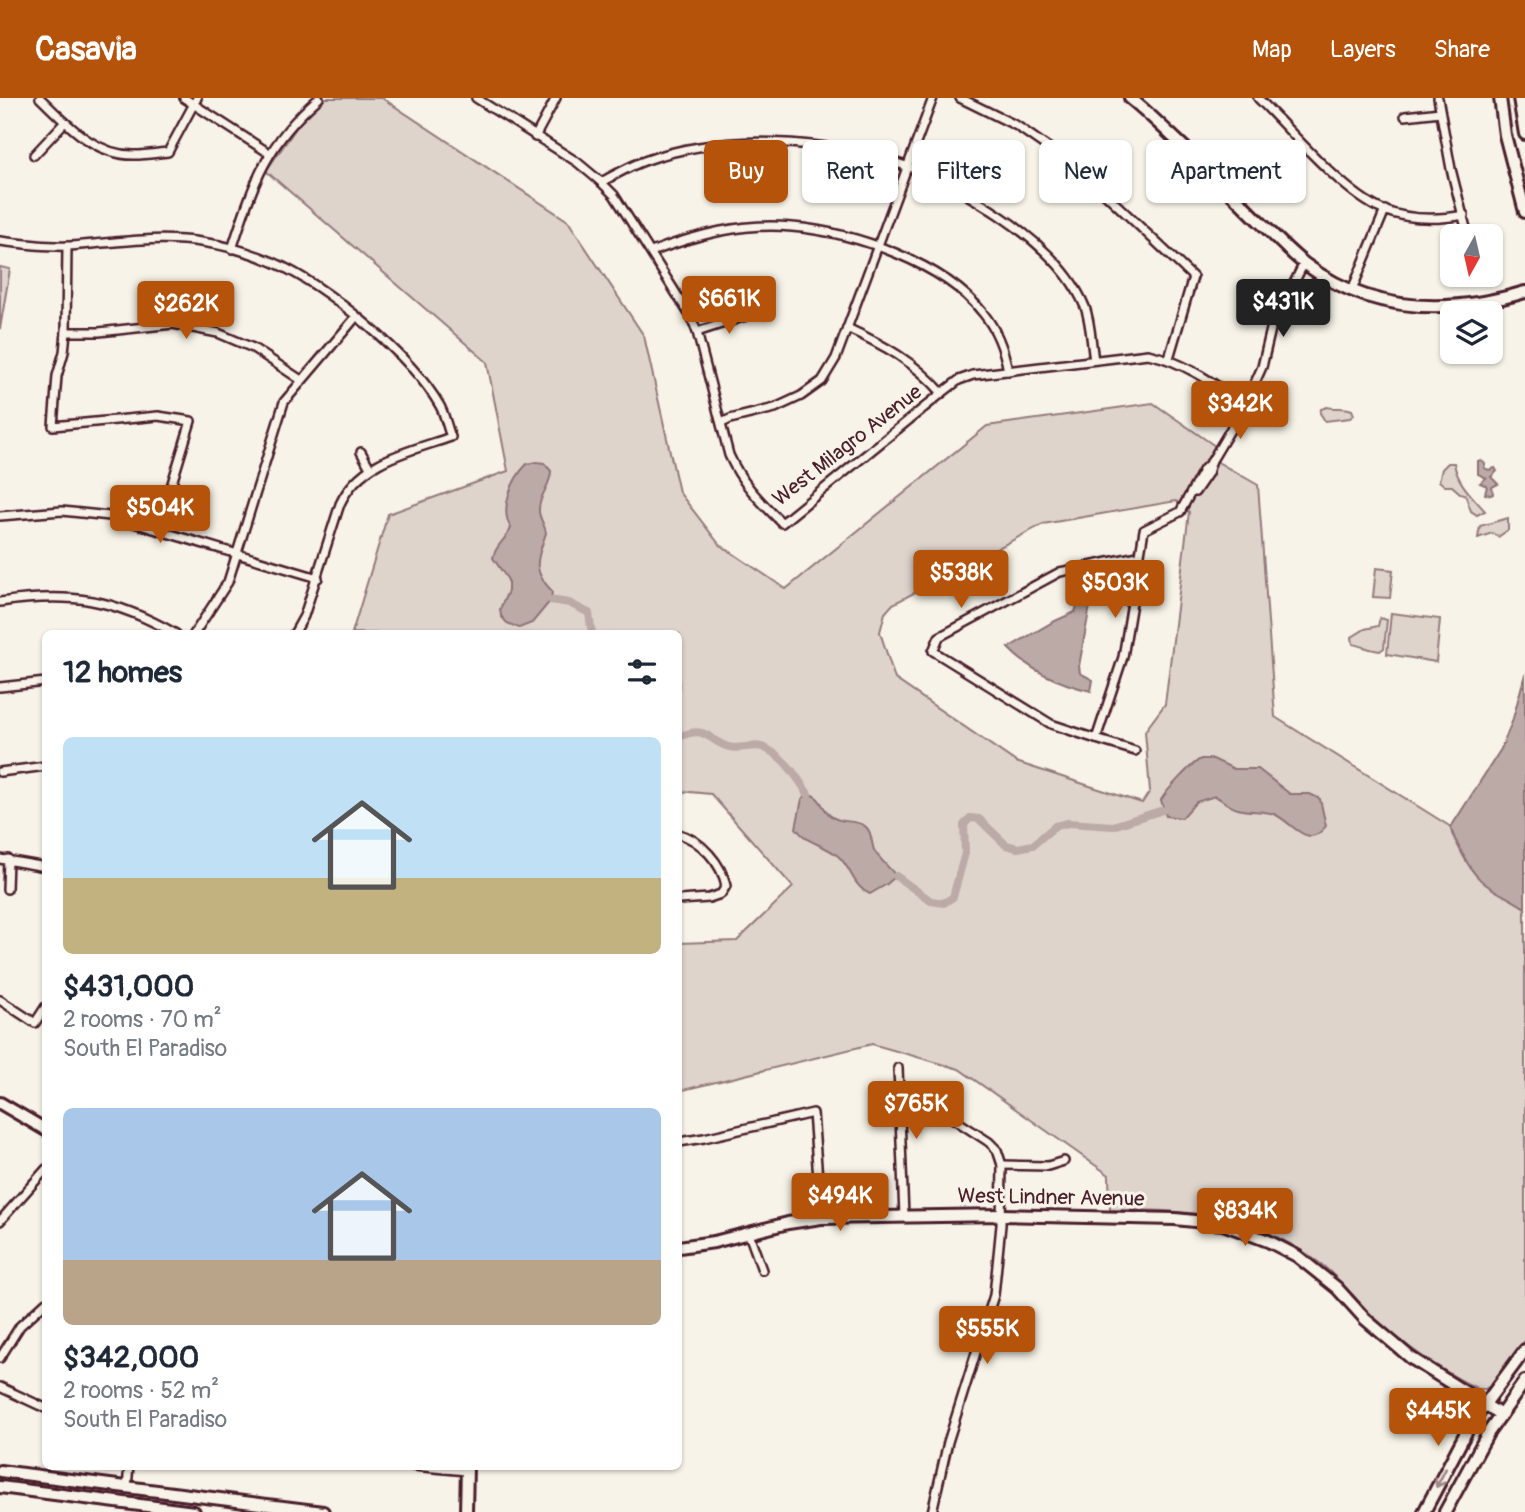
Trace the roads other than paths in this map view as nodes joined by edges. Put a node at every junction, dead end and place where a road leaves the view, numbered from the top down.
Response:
1 (40, 98) edge
2 (184, 98) edge
3 (319, 98) edge
4 (476, 98) edge
5 (556, 98) edge
6 (933, 98) edge
7 (960, 98) edge
8 (1130, 98) edge
9 (1258, 98) edge
10 (1438, 98) edge
11 (1500, 98) edge
12 (1519, 98) edge
13 (195, 101) edge
14 (1440, 113) junction
15 (1405, 116) dead end
16 (65, 122) junction
17 (1525, 134) edge
18 (535, 137) junction
19 (269, 153) junction
20 (34, 155) dead end
21 (908, 166) junction
22 (601, 182) junction
23 (1385, 210) junction
24 (1525, 212) edge
25 (1464, 215) junction
26 (1466, 224) edge
27 (0, 241) edge
28 (67, 246) junction
29 (878, 246) junction
30 (232, 249) junction
31 (651, 252) junction
32 (1304, 263) junction
33 (1352, 290) junction
34 (1525, 292) edge
35 (752, 313) dead end
36 (356, 317) junction
37 (847, 328) junction
38 (66, 332) junction
39 (697, 332) junction
40 (1169, 358) junction
41 (1094, 360) junction
42 (1008, 371) junction
43 (301, 380) junction
44 (942, 393) junction
45 (1245, 405) junction
46 (722, 423) junction
47 (361, 452) dead end
48 (370, 468) junction
49 (0, 516) edge
50 (158, 529) junction
51 (238, 553) junction
52 (1139, 556) junction
53 (318, 578) junction
54 (0, 602) edge
55 (169, 630) edge
56 (197, 630) edge
57 (296, 630) edge
58 (42, 682) edge
59 (0, 687) edge
60 (1097, 738) junction
61 (1135, 751) dead end
62 (42, 767) edge
63 (0, 772) edge
64 (682, 835) edge
65 (4, 859) edge
66 (42, 865) edge
67 (7, 889) dead end
68 (682, 900) edge
69 (0, 1000) edge
70 (42, 1012) edge
71 (898, 1068) dead end
72 (0, 1102) edge
73 (901, 1104) junction
74 (42, 1128) edge
75 (682, 1142) edge
76 (1064, 1161) dead end
77 (1002, 1165) junction
78 (42, 1174) edge
79 (1001, 1215) junction
80 (904, 1216) junction
81 (821, 1218) junction
82 (0, 1221) edge
83 (749, 1234) junction
84 (682, 1246) edge
85 (762, 1270) dead end
86 (42, 1306) edge
87 (4, 1341) edge
88 (1525, 1350) edge
89 (0, 1358) edge
90 (1525, 1381) edge
91 (0, 1387) edge
92 (1485, 1403) junction
93 (42, 1407) edge
94 (1501, 1415) junction
95 (129, 1470) edge
96 (467, 1470) edge
97 (0, 1471) edge
98 (0, 1487) edge
99 (127, 1487) junction
100 (194, 1512) edge
101 (323, 1512) edge
102 (466, 1512) edge
103 (932, 1512) edge
104 (1424, 1512) edge
105 (1445, 1512) edge

1 - 16 street
2 - 13 street
3 - 19 street
4 - 18 street, West Milagro Avenue
5 - 18 street
6 - 21 street
7 - 40 street
8 - 32 street
9 - 23 street
10 - 14 street
11 - 24 street
12 - 17 street
13 - 16 street
13 - 19 street
14 - 15 street
14 - 25 street
16 - 20 street
18 - 22 street, West Milagro Avenue
19 - 30 street
21 - 22 street
21 - 29 street
21 - 41 street
22 - 31 street, West Milagro Avenue
23 - 25 street
23 - 33 street
25 - 26 street
27 - 28 street
28 - 30 street
28 - 38 street
29 - 31 street
29 - 37 street
29 - 42 street
30 - 36 street
31 - 39 street, West Milagro Avenue
32 - 33 street
32 - 45 street
33 - 34 street
35 - 39 street
36 - 43 street
36 - 48 street
37 - 44 street
37 - 46 street
38 - 43 street
38 - 50 street
39 - 46 street, West Milagro Avenue
40 - 41 street, West Milagro Avenue
40 - 45 street, West Milagro Avenue
41 - 42 street, West Milagro Avenue
42 - 44 street, West Milagro Avenue
43 - 51 street
44 - 46 street, West Milagro Avenue
45 - 52 street
47 - 48 street
48 - 53 street
49 - 50 street
50 - 51 street
51 - 53 street
51 - 56 street
52 - 60 street
52 - 60 street
53 - 57 street
54 - 55 street
58 - 59 street
60 - 61 street
62 - 63 street
64 - 68 street
65 - 66 street
65 - 67 street
69 - 70 street
71 - 73 street
72 - 74 street
73 - 77 street
73 - 80 street
75 - 81 street
76 - 77 street
77 - 79 street
78 - 82 street
79 - 80 street, West Lindner Avenue
79 - 92 street, West Lindner Avenue
79 - 103 street
80 - 81 street, West Lindner Avenue
81 - 83 street, West Lindner Avenue
83 - 84 street, West Lindner Avenue
83 - 85 street
86 - 87 street
87 - 89 street
88 - 92 street
90 - 94 street
91 - 93 street
92 - 94 street, West Lindner Avenue
92 -> 104 street
94 - 105 street
95 - 99 street
96 - 102 street
97 - 99 street
98 - 100 street
99 - 101 street

